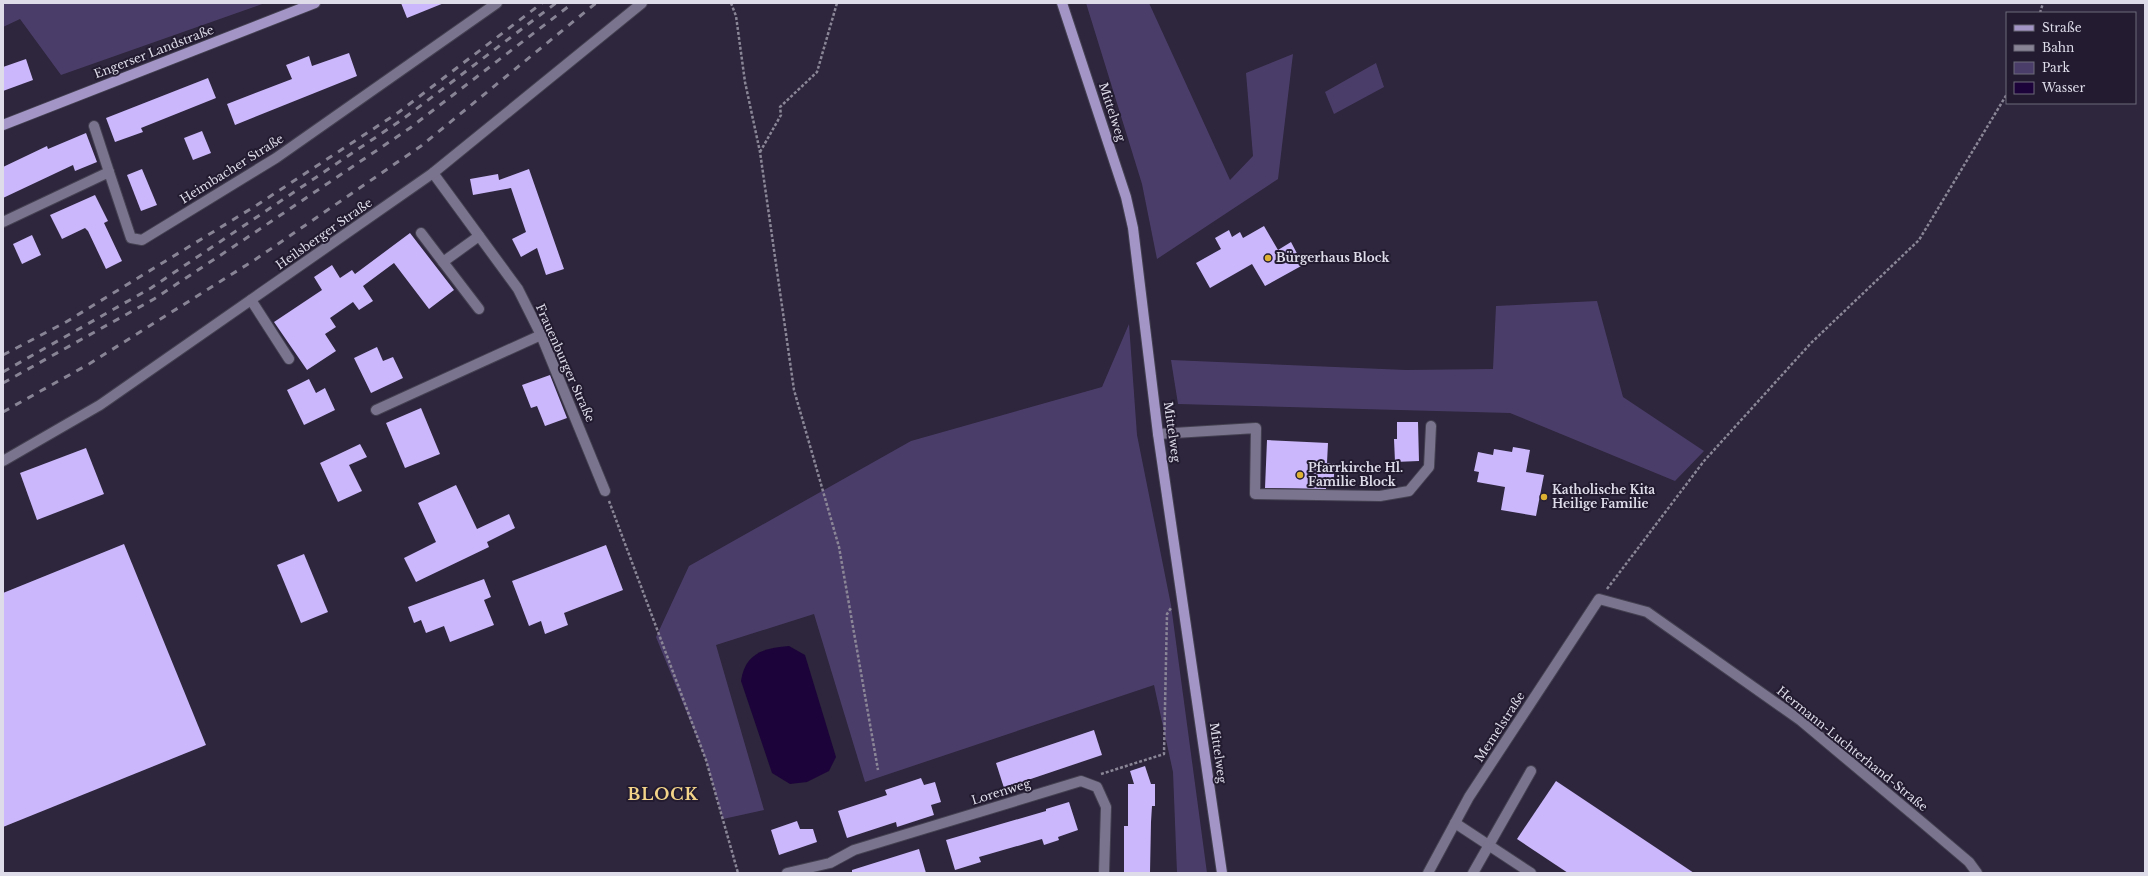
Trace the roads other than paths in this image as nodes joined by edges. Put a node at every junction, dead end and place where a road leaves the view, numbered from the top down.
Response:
1 (497, 3) edge
2 (642, 3) edge
3 (1062, 3) edge
4 (310, 4) edge
5 (3, 125) edge
6 (94, 126) dead end
7 (110, 172) junction
8 (433, 173) junction
9 (3, 222) edge
10 (421, 234) dead end
11 (479, 236) junction
12 (443, 262) junction
13 (250, 300) junction
14 (479, 309) dead end
15 (541, 335) junction
16 (289, 359) dead end
17 (376, 410) dead end
18 (1431, 426) dead end
19 (1158, 434) junction
20 (3, 461) edge
21 (605, 491) road end
22 (1599, 599) joint
23 (1531, 771) dead end
24 (1455, 823) junction
25 (1489, 845) junction
26 (831, 868) edge
27 (787, 873) edge
28 (1104, 873) edge
29 (1222, 873) edge
30 (1428, 873) edge
31 (1473, 873) edge
32 (1531, 873) edge
33 (1977, 873) edge

1 - 7 street, Heimbacher Straße
2 - 8 street, Heilsberger Straße
3 - 19 main road, Mittelweg
4 - 5 main road, Engerser Landstraße
6 - 7 street
7 - 9 street
8 - 11 street, Frauenburger Straße
8 - 13 street, Heilsberger Straße
10 - 12 street
11 - 12 street
11 - 15 street, Frauenburger Straße
12 - 14 street
13 - 16 street
13 - 20 street, Heilsberger Straße
15 - 17 street
15 - 21 street, Frauenburger Straße
18 - 19 street
19 - 29 main road, Mittelweg
22 - 24 street, Memelstraße
22 - 33 street, Hermann-Luchterhand-Straße
23 - 25 street
24 - 25 street
24 - 30 street, Memelstraße
25 - 31 street
25 - 32 street
26 - 27 street, Lorenweg
26 - 28 street, Lorenweg

